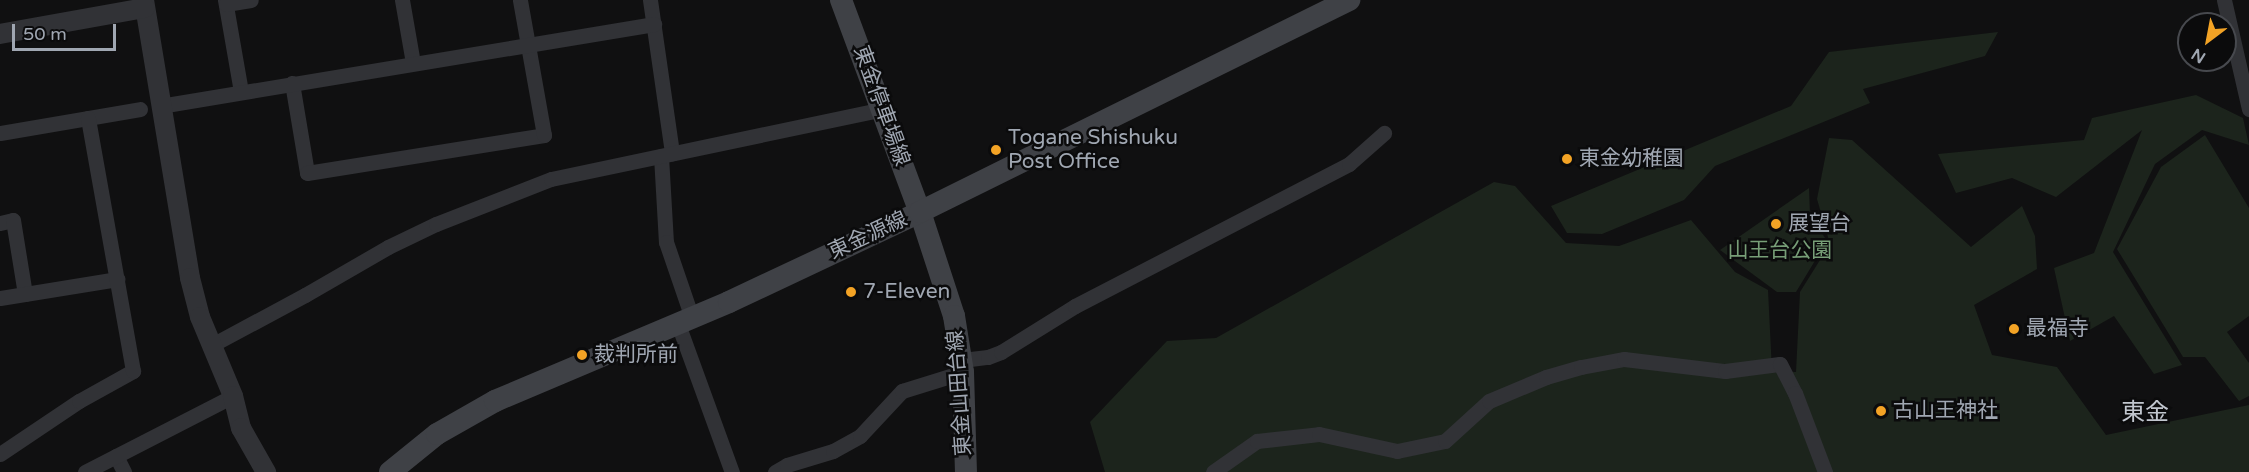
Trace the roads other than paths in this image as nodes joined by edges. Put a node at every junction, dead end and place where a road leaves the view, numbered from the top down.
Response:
1 (251, 0) edge
2 (402, 0) edge
3 (520, 0) edge
4 (650, 0) edge
5 (841, 0) edge
6 (1349, 0) edge
7 (2224, 0) edge
8 (225, 2) edge
9 (144, 4) edge
10 (654, 24) junction
11 (0, 34) edge
12 (528, 44) junction
13 (413, 63) junction
14 (292, 83) junction
15 (241, 92) junction
16 (160, 106) junction
17 (140, 109) dead end
18 (2249, 109) edge
19 (882, 110) junction
20 (88, 118) junction
21 (0, 133) edge
22 (1384, 133) dead end
23 (666, 154) junction
24 (920, 212) junction
25 (0, 222) edge
26 (117, 279) junction
27 (25, 294) junction
28 (0, 298) edge
29 (685, 321) junction
30 (210, 346) junction
31 (962, 366) junction
32 (233, 396) junction
33 (0, 454) edge
34 (116, 456) junction
35 (86, 472) edge
36 (124, 472) edge
37 (266, 472) edge
38 (390, 472) edge
39 (732, 472) edge
40 (775, 472) edge
41 (966, 472) edge
42 (1213, 472) edge
43 (1825, 472) edge

1 - 8 street
2 - 13 street
3 - 12 street
4 - 10 street
5 - 19 main road, 東金停車場線
6 - 24 main road, 東金源線
7 - 18 street
8 - 15 street
9 - 11 street
9 - 16 street
10 - 12 street
10 - 23 street
12 - 13 street
12 - 14 street
13 - 14 street
14 - 15 street
15 - 16 street
16 - 30 street
17 - 20 street
19 - 23 street
19 - 24 main road, 東金停車場線
20 - 21 street
20 - 26 street
22 - 31 street
23 - 29 street
23 - 30 street
24 - 29 main road, 東金源線
24 - 31 main road, 東金山田台線
25 - 27 street
26 - 27 street
26 - 33 street
27 - 28 street
29 - 38 main road, 東金源線
29 - 39 street
30 - 32 street
31 - 40 street
31 - 41 main road, 東金山田台線
32 - 34 street
32 - 37 street
34 - 35 street
34 - 36 street
42 - 43 street

